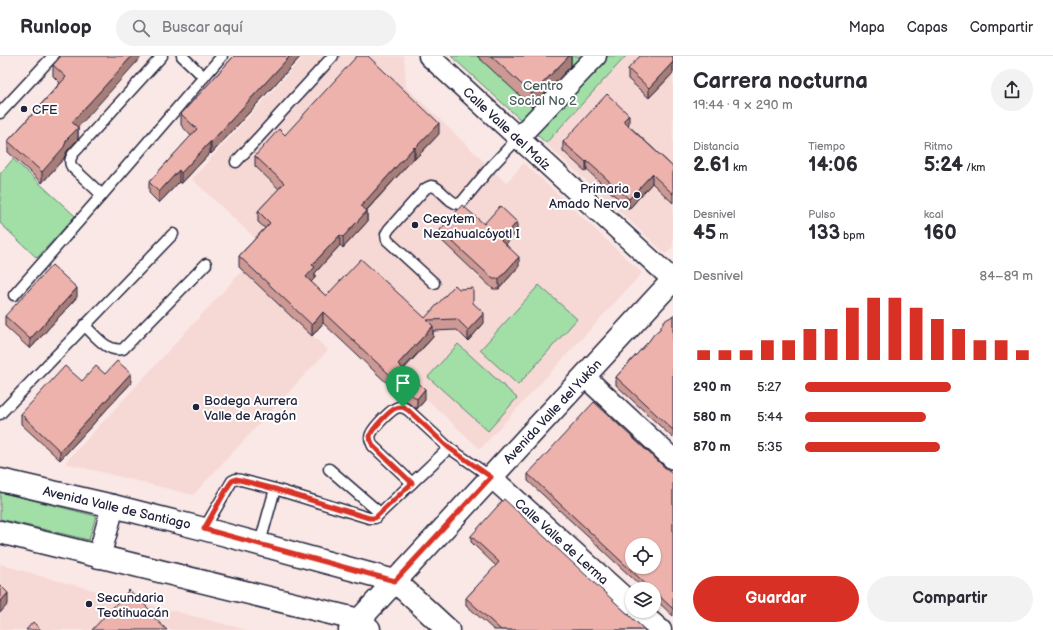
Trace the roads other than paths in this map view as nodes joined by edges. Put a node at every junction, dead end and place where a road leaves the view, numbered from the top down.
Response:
1 (162, 56) edge
2 (182, 56) edge
3 (222, 56) edge
4 (333, 56) edge
5 (429, 56) edge
6 (596, 56) edge
7 (47, 58) edge
8 (204, 77) junction
9 (0, 113) edge
10 (518, 138) junction
11 (236, 162) dead end
12 (102, 195) junction
13 (173, 234) dead end
14 (206, 264) dead end
15 (673, 280) edge
16 (434, 283) dead end
17 (14, 295) dead end
18 (84, 325) junction
19 (584, 376) junction
20 (0, 414) edge
21 (449, 448) junction
22 (673, 459) edge
23 (329, 468) dead end
24 (491, 477) junction
25 (0, 480) edge
26 (412, 483) junction
27 (275, 489) junction
28 (113, 506) junction
29 (380, 514) junction
30 (204, 529) junction
31 (0, 532) edge
32 (260, 543) junction
33 (98, 557) junction
34 (395, 581) junction
35 (625, 598) edge
36 (647, 618) edge
37 (360, 627) edge
38 (448, 630) edge
39 (660, 630) edge

1 - 12 lane
2 - 8 lane
3 - 8 lane
4 - 11 lane
5 - 10 street, Calle Valle del Maíz
6 - 10 street
7 - 9 lane
8 - 12 lane
10 - 15 street, Calle Valle del Maíz
10 - 16 lane
12 - 17 lane
13 - 18 lane
14 - 18 lane
15 - 19 street, Avenida Valle del Yukón
18 - 20 lane
19 - 22 street
19 - 24 street, Avenida Valle del Yukón
21 - 24 lane
21 - 26 lane
21 - 26 lane
23 - 29 lane
24 - 34 street, Avenida Valle del Yukón
24 - 35 street, Calle Valle de Lerma
25 - 28 street, Avenida Valle de Santiago
26 - 29 lane
27 - 29 lane
27 - 30 lane
27 - 32 lane
28 - 30 street, Avenida Valle de Santiago
28 - 33 street
30 - 32 street, Avenida Valle de Santiago
31 - 33 street
32 - 34 street, Avenida Valle de Santiago
33 - 37 street
34 - 37 street, Avenida Valle del Yukón
34 - 38 street, Avenida Valle de Santiago
36 - 39 street

